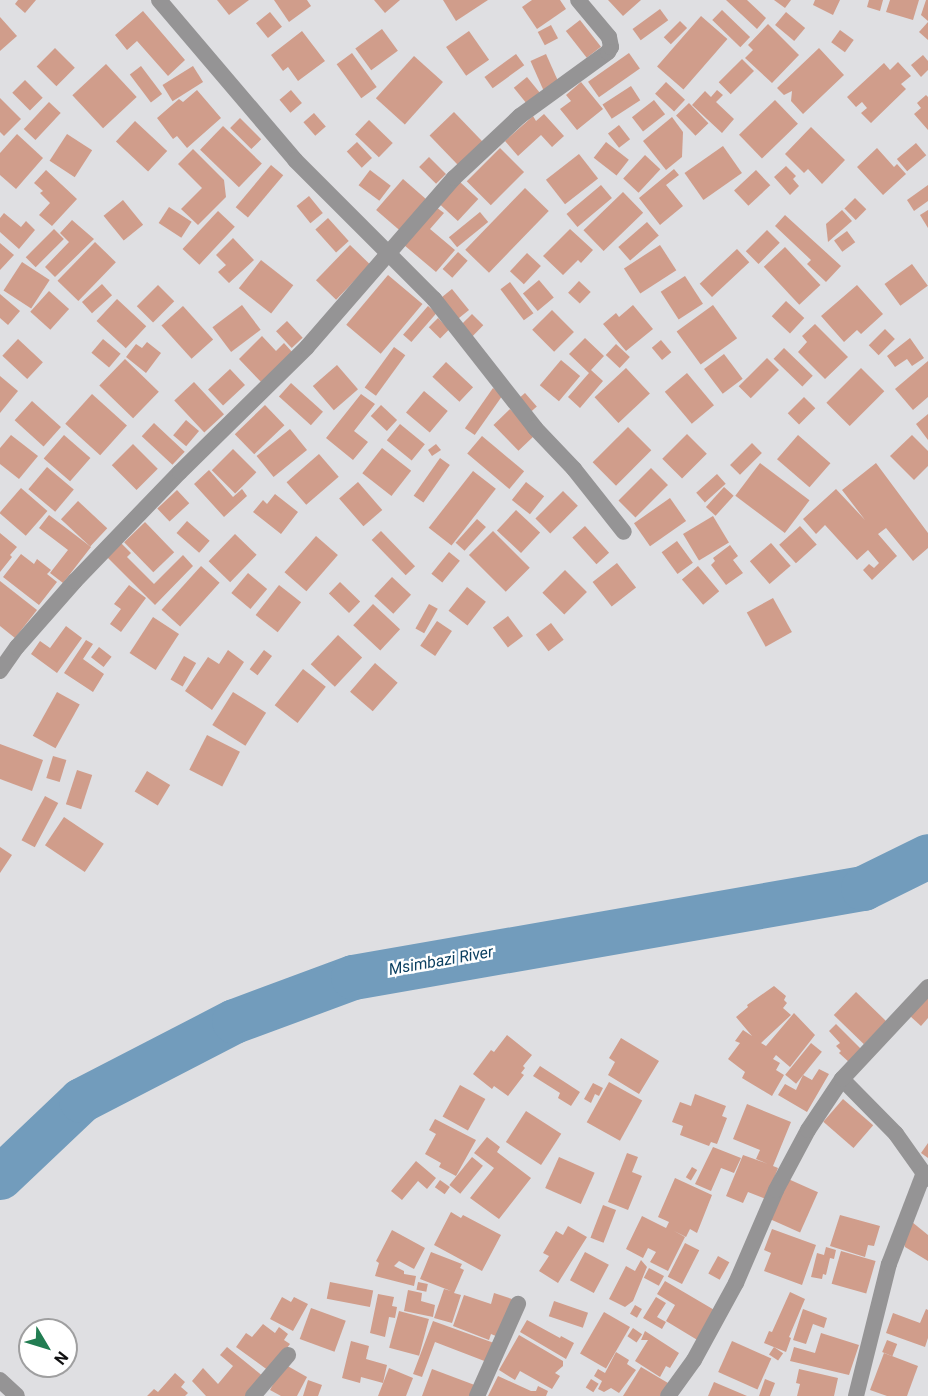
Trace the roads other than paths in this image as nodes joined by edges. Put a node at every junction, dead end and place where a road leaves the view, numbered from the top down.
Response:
1 (159, 0) edge
2 (578, 0) edge
3 (387, 253) junction
4 (624, 532) dead end
5 (0, 671) edge
6 (928, 987) edge
7 (842, 1078) junction
8 (926, 1176) edge
9 (518, 1304) dead end
10 (288, 1355) dead end
11 (0, 1380) edge
12 (17, 1396) edge
13 (253, 1396) edge
14 (477, 1396) edge
15 (668, 1396) edge
16 (856, 1396) edge

1 - 3 street
2 - 3 street
3 - 4 street
3 - 5 street
6 - 7 street
7 - 8 street
7 - 15 street
8 - 16 street
9 - 14 street
10 - 13 street
11 - 12 street

